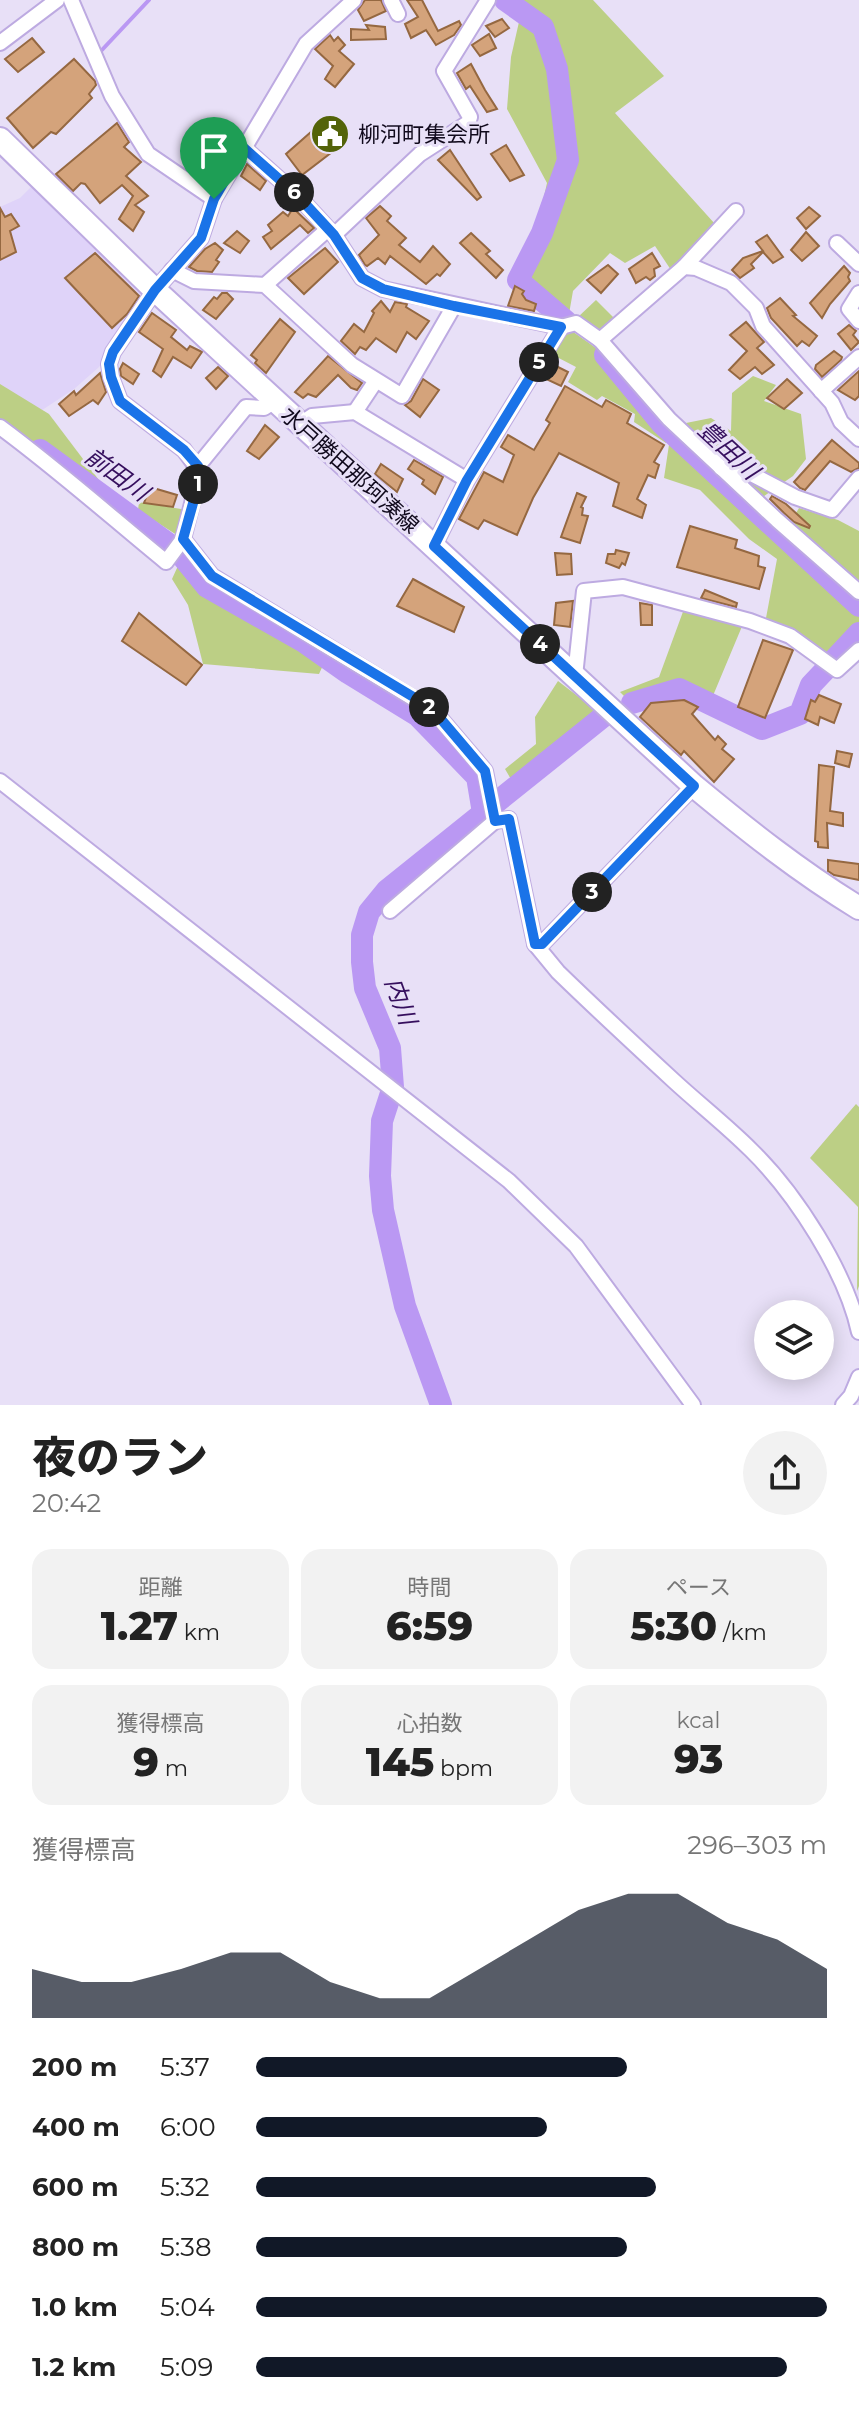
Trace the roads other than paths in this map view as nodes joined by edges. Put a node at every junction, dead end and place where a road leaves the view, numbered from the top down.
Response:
1 (57, 0) edge
2 (71, 0) edge
3 (354, 0) edge
4 (391, 0) edge
5 (488, 0) edge
6 (398, 14) dead end
7 (0, 43) edge
8 (0, 139) edge
9 (244, 148) junction
10 (214, 199) junction
11 (736, 211) dead end
12 (331, 232) junction
13 (837, 243) dead end
14 (859, 264) edge
15 (684, 267) junction
16 (172, 270) junction
17 (265, 285) junction
18 (155, 290) junction
19 (859, 293) edge
20 (454, 306) junction
21 (859, 321) edge
22 (561, 327) junction
23 (600, 340) junction
24 (859, 357) edge
25 (375, 382) junction
26 (821, 391) junction
27 (275, 401) junction
28 (355, 412) junction
29 (300, 424) junction
30 (0, 427) edge
31 (859, 439) edge
32 (198, 466) junction
33 (721, 468) junction
34 (859, 478) edge
35 (467, 480) junction
36 (183, 539) junction
37 (434, 546) junction
38 (859, 592) edge
39 (859, 650) edge
40 (575, 676) junction
41 (0, 781) edge
42 (694, 786) junction
43 (494, 817) junction
44 (859, 908) edge
45 (390, 911) dead end
46 (535, 944) junction
47 (859, 1329) edge
48 (859, 1377) edge
49 (693, 1405) edge
50 (843, 1405) edge

1 - 7 street
2 - 10 street
3 - 9 street
4 - 6 street
5 - 12 street
8 - 18 main road, 水戸勝田那珂湊線
9 - 10 street
9 - 12 street
10 - 16 street
11 - 15 street
12 - 17 street
12 - 20 street
13 - 14 street
15 - 23 street
15 - 26 street
16 - 17 street
16 - 18 street
17 - 25 street
18 - 27 main road, 水戸勝田那珂湊線
18 - 32 street
19 - 21 street
20 - 22 street
20 - 25 street
22 - 23 street
22 - 35 street
23 - 33 street
24 - 26 street
25 - 28 street
26 - 31 street
27 - 29 main road, 水戸勝田那珂湊線
27 - 32 street
28 - 29 street
28 - 35 street
29 - 37 main road, 水戸勝田那珂湊線
30 - 36 street
32 - 36 street
33 - 34 street
33 - 38 street
35 - 37 street
36 - 43 street
37 - 40 main road, 水戸勝田那珂湊線
39 - 40 street
40 - 42 main road, 水戸勝田那珂湊線
41 - 49 street
42 - 44 main road, 水戸勝田那珂湊線
42 - 46 street
43 - 45 street
43 - 46 street
46 - 47 street
48 - 50 street

